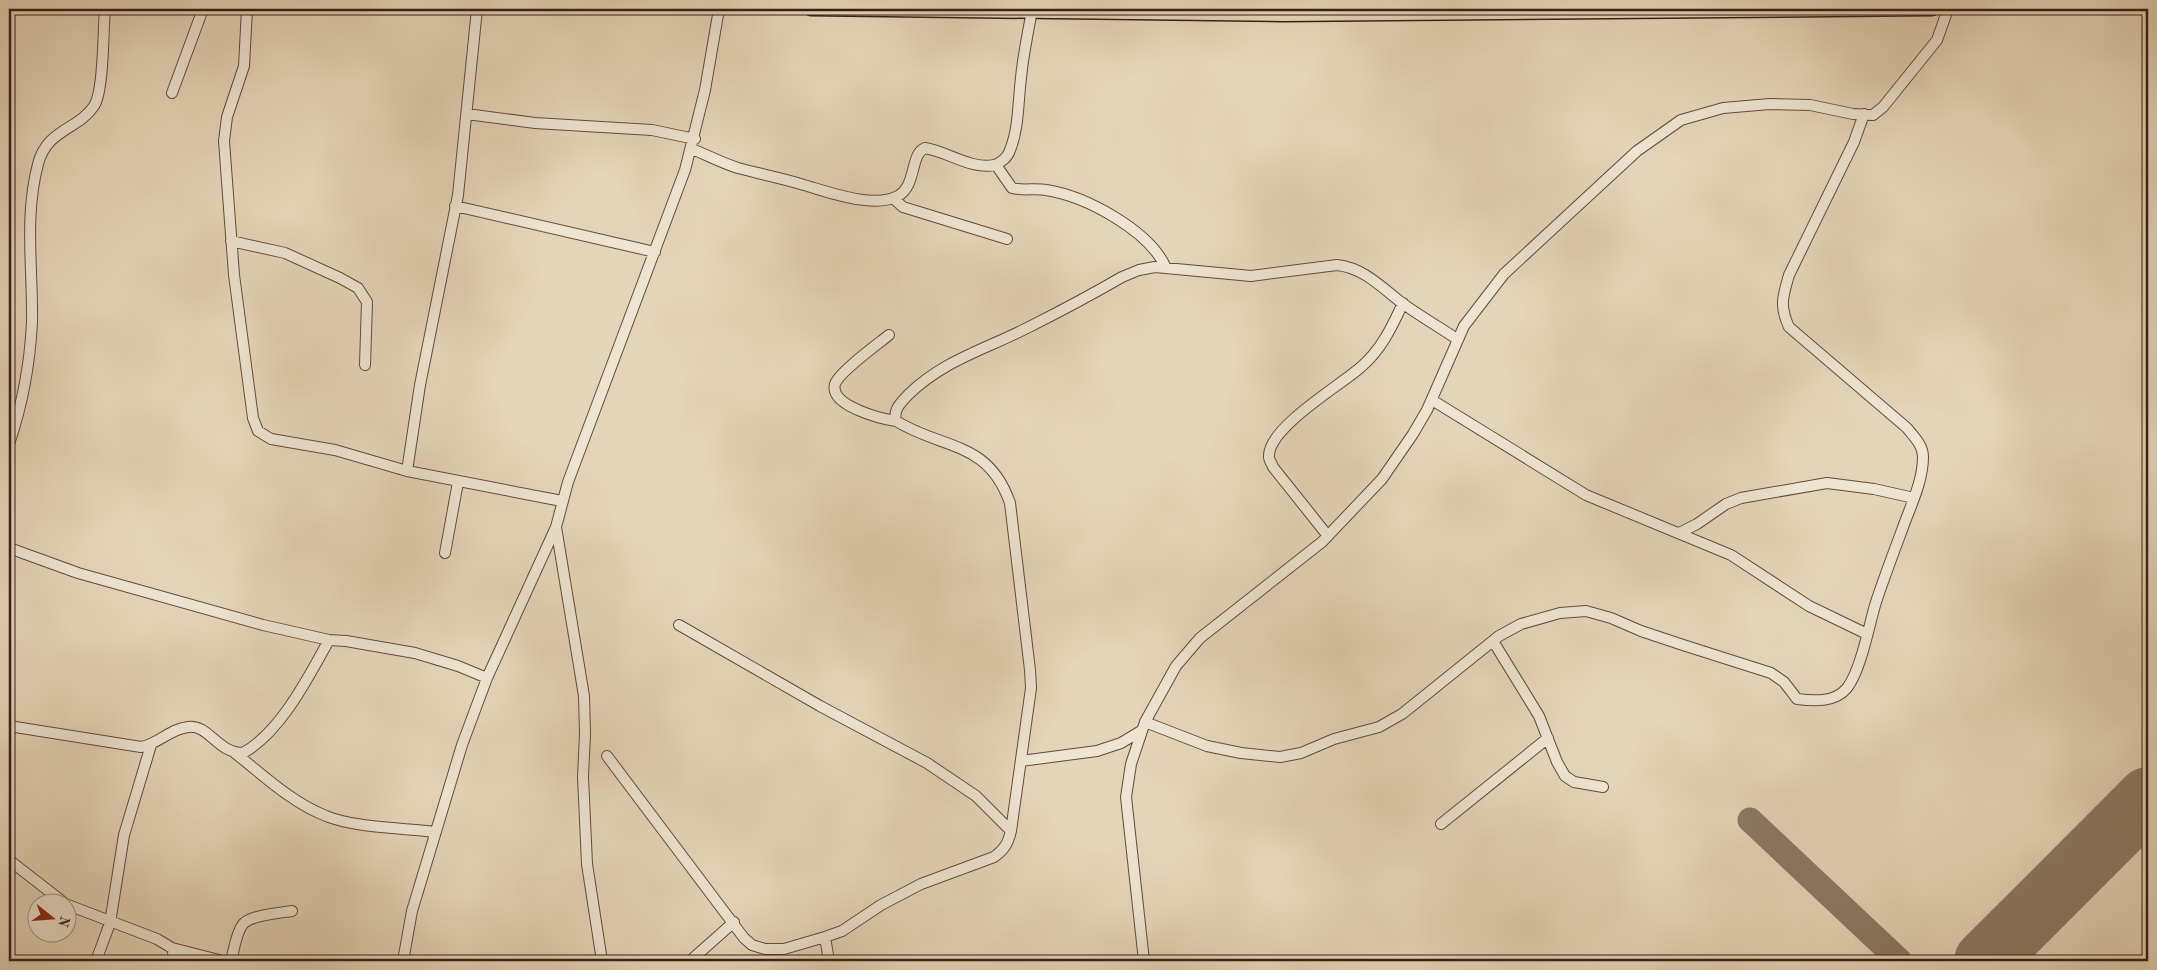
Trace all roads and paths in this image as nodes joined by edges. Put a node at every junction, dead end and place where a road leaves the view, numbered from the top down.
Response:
1 (105, 9) edge
2 (203, 9) edge
3 (247, 9) edge
4 (477, 9) edge
5 (720, 9) edge
6 (811, 9) edge
7 (1932, 9) edge
8 (1948, 9) edge
9 (1032, 10) junction
10 (1744, 10) edge
11 (172, 93) dead end
12 (467, 114) junction
13 (1864, 114) junction
14 (693, 144) junction
15 (996, 165) junction
16 (893, 198) junction
17 (455, 206) junction
18 (1006, 239) dead end
19 (231, 241) junction
20 (654, 252) junction
21 (1166, 268) junction
22 (1403, 304) junction
23 (889, 335) dead end
24 (1458, 338) junction
25 (365, 365) dead end
26 (1432, 400) junction
27 (896, 421) junction
28 (9, 444) edge
29 (407, 471) junction
30 (458, 482) junction
31 (1914, 498) junction
32 (562, 501) junction
33 (556, 526) junction
34 (1679, 533) junction
35 (1328, 536) junction
36 (9, 548) edge
37 (445, 553) dead end
38 (679, 625) dead end
39 (1867, 634) junction
40 (329, 640) junction
41 (1493, 641) junction
42 (487, 678) junction
43 (9, 726) edge
44 (1143, 726) junction
45 (1548, 738) junction
46 (150, 745) junction
47 (235, 753) junction
48 (607, 756) dead end
49 (1021, 761) junction
50 (1603, 787) dead end
51 (1441, 824) dead end
52 (436, 832) junction
53 (1012, 832) junction
54 (9, 860) edge
55 (50, 892) edge
56 (78, 909) edge
57 (292, 911) dead end
58 (734, 922) junction
59 (110, 923) junction
60 (825, 937) junction
61 (172, 948) junction
62 (96, 961) edge
63 (175, 961) edge
64 (223, 961) edge
65 (230, 961) edge
66 (403, 961) edge
67 (602, 961) edge
68 (690, 961) edge
69 (829, 961) edge
70 (1144, 961) edge

1 - 28 street
2 - 11 street
3 - 19 street
4 - 12 street
5 - 14 street
6 - 9 main road
7 - 10 main road
8 - 13 street
9 - 10 main road
9 - 15 street
12 - 14 street
12 - 17 street
13 - 24 street
13 - 31 street
14 - 16 street
14 - 20 street
15 - 16 street
15 - 21 street
16 - 18 street
17 - 20 street
17 - 29 street
19 - 25 street
19 - 29 street
20 - 32 street
21 - 22 street
21 - 27 street
22 - 24 street
22 - 35 street
23 - 27 street
24 - 26 street
26 - 34 street
26 - 35 street
27 - 49 street
29 - 30 street
30 - 32 street
30 - 37 street
31 - 34 street
31 - 39 street
32 - 33 street
33 - 42 street
33 - 67 street
34 - 39 street
35 - 44 street
36 - 40 street
38 - 53 street
39 - 41 street
40 - 42 street
40 - 47 street
41 - 44 street
41 - 45 street
42 - 52 street
43 - 46 street
44 - 49 street
44 - 70 street
45 - 50 street
45 - 51 street
46 - 47 street
46 - 59 street
47 - 52 street
48 - 58 street
49 - 53 street
52 - 66 street
53 - 60 street
54 - 55 street
56 - 59 street
57 - 65 street
58 - 60 street
58 - 68 street
59 - 61 street
59 - 62 street
60 - 69 street
61 - 63 street
61 - 64 street

